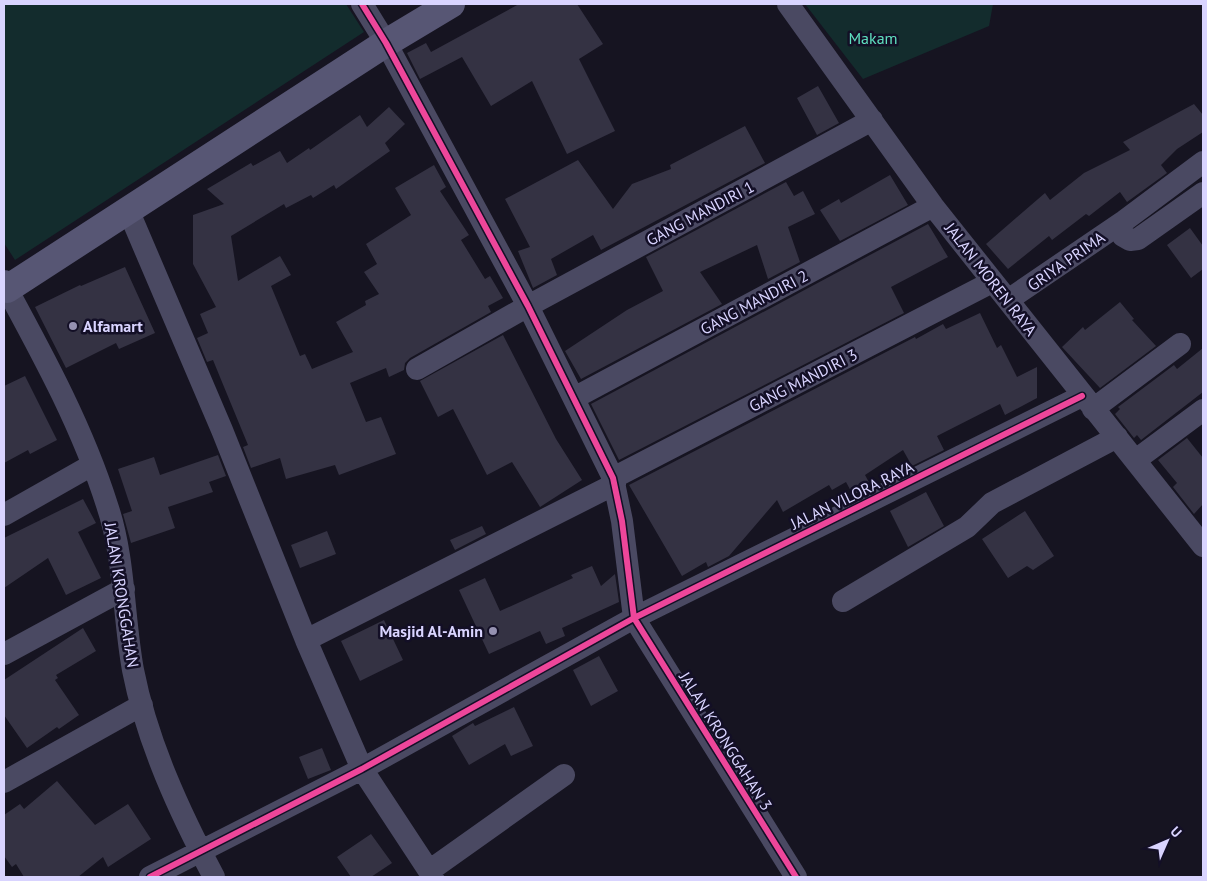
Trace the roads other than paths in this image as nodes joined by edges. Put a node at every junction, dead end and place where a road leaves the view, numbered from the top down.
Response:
1 (362, 4) edge
2 (451, 4) edge
3 (788, 4) edge
4 (386, 43) junction
5 (872, 120) junction
6 (1203, 162) edge
7 (1203, 193) edge
8 (933, 206) junction
9 (129, 212) junction
10 (1124, 221) junction
11 (992, 282) junction
12 (6, 286) edge
13 (1008, 300) junction
14 (528, 306) junction
15 (1180, 344) dead end
16 (418, 369) dead end
17 (574, 398) junction
18 (1088, 402) junction
19 (1203, 410) edge
20 (1117, 437) junction
21 (1136, 459) junction
22 (92, 465) junction
23 (614, 481) junction
24 (4, 514) edge
25 (1203, 546) edge
26 (124, 589) junction
27 (843, 601) dead end
28 (634, 618) junction
29 (306, 640) junction
30 (4, 654) edge
31 (142, 706) junction
32 (362, 769) junction
33 (564, 775) dead end
34 (4, 782) edge
35 (200, 850) junction
36 (431, 874) edge
37 (150, 877) edge
38 (214, 877) edge
39 (796, 877) edge

1 - 4 street
2 - 4 main road
3 - 5 street, JALAN MOREN RAYA
4 - 9 main road
4 - 14 street
5 - 8 street, JALAN MOREN RAYA
5 - 14 street, GANG MANDIRI 1
6 - 10 street, GRIYA PRIMA
7 - 10 street, GRIYA PRIMA
8 - 11 street, JALAN MOREN RAYA
8 - 17 street, GANG MANDIRI 2
9 - 12 main road
9 - 29 street
10 - 13 street, GRIYA PRIMA
11 - 13 street, JALAN MOREN RAYA
11 - 23 street, GANG MANDIRI 3
12 - 22 street, JALAN KRONGGAHAN
13 - 18 street, JALAN MOREN RAYA
14 - 16 street, GANG MANDIRI 1
14 - 17 street
15 - 18 street, JALAN VILORA RAYA
17 - 23 street
18 - 20 street, JALAN MOREN RAYA
18 - 28 street, JALAN VILORA RAYA
19 - 21 street
20 - 21 street, JALAN MOREN RAYA
20 - 27 street
21 - 25 street, JALAN MOREN RAYA
22 - 24 street
22 - 26 street, JALAN KRONGGAHAN
23 - 28 street
23 - 29 street, GANG MANDIRI 3
26 - 30 street
26 - 31 street, JALAN KRONGGAHAN
28 - 32 street, JALAN VILORA RAYA
28 - 39 street, JALAN KRONGGAHAN 3
29 - 32 street
31 - 34 street
31 - 35 street, JALAN KRONGGAHAN
32 - 35 street, JALAN VILORA RAYA
32 - 36 street
33 - 36 street
35 - 37 street, JALAN VILORA RAYA
35 - 38 street, JALAN KRONGGAHAN

